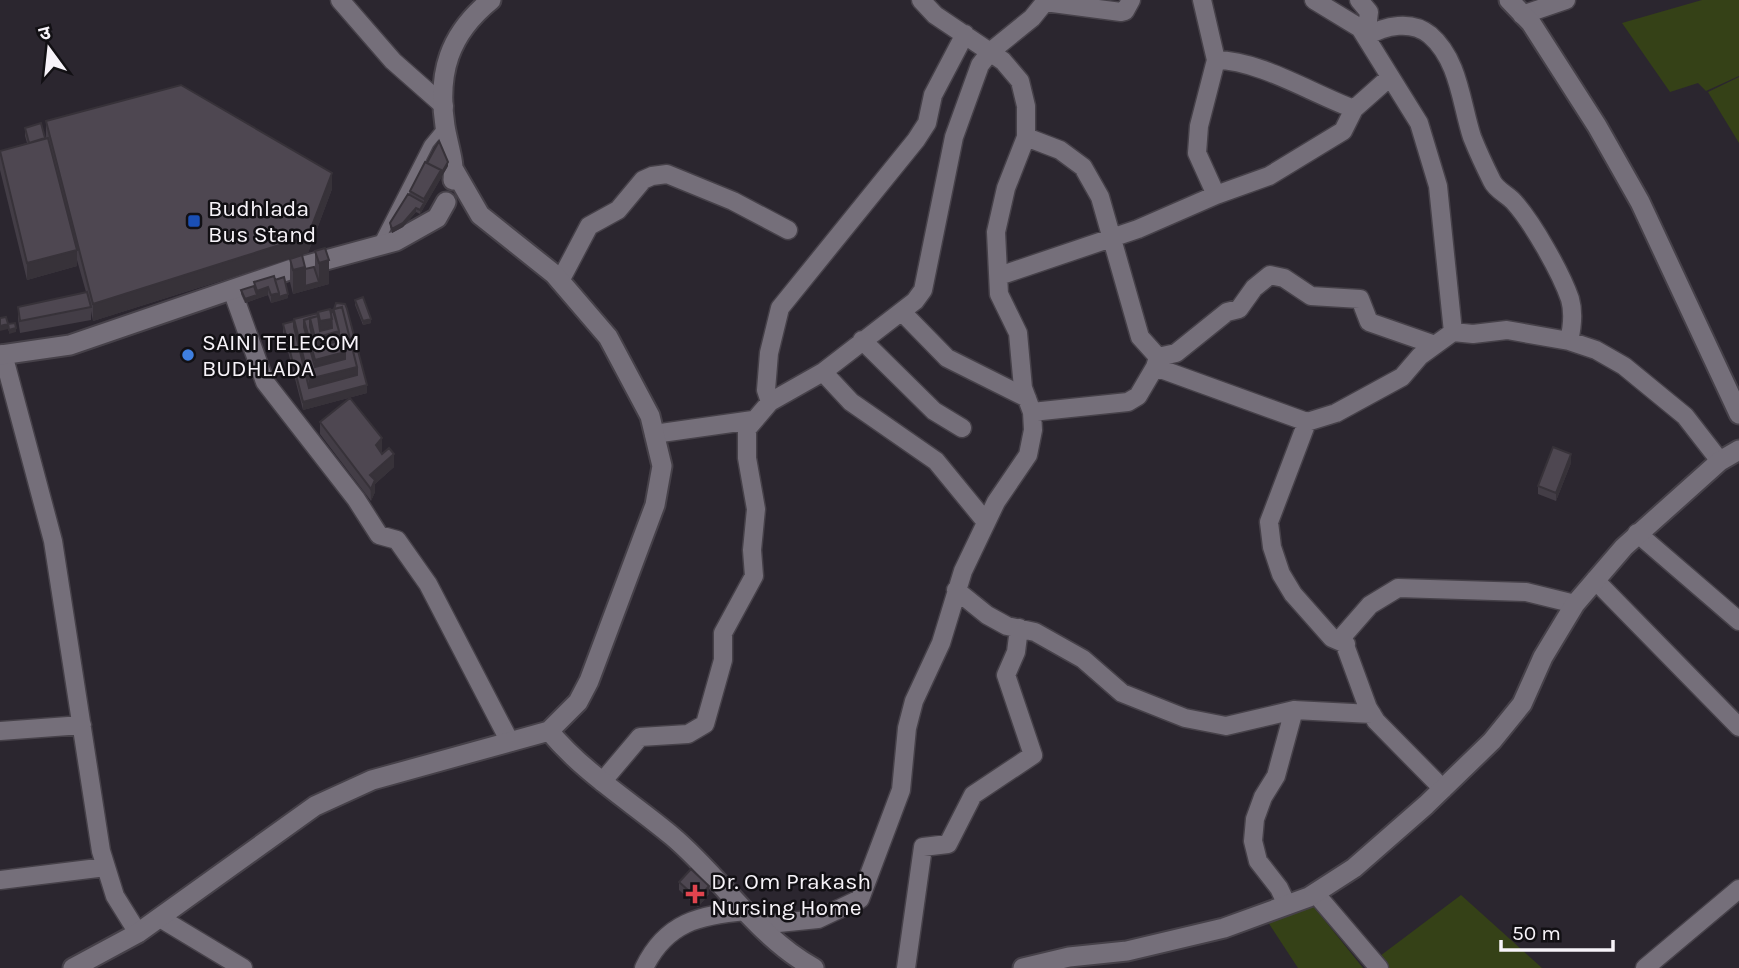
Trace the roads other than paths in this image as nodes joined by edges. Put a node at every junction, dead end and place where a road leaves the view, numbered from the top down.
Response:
1 (340, 0) edge
2 (922, 0) edge
3 (1131, 0) edge
4 (1202, 0) edge
5 (1314, 0) edge
6 (1508, 0) edge
7 (1566, 0) edge
8 (481, 3) edge
9 (1364, 6) edge
10 (1522, 15) junction
11 (1396, 26) junction
12 (965, 34) junction
13 (1366, 37) junction
14 (990, 52) junction
15 (1216, 60) junction
16 (1391, 77) junction
17 (1354, 109) junction
18 (445, 115) junction
19 (1026, 137) junction
20 (1216, 195) junction
21 (457, 201) junction
22 (788, 230) dead end
23 (1111, 236) junction
24 (376, 248) junction
25 (999, 276) junction
26 (560, 281) junction
27 (232, 290) junction
28 (901, 312) junction
29 (1453, 332) junction
30 (862, 340) junction
31 (1569, 341) junction
32 (1435, 345) junction
33 (2, 355) edge
34 (1157, 362) junction
35 (823, 372) junction
36 (769, 402) junction
37 (1030, 405) junction
38 (1739, 414) edge
39 (753, 420) junction
40 (1307, 422) junction
41 (962, 428) dead end
42 (654, 434) junction
43 (1739, 450) edge
44 (1720, 461) junction
45 (986, 522) junction
46 (1637, 533) junction
47 (1595, 580) junction
48 (956, 590) junction
49 (1576, 604) junction
50 (1739, 621) edge
51 (1019, 628) junction
52 (1346, 644) junction
53 (1294, 710) junction
54 (1372, 714) junction
55 (82, 725) junction
56 (1739, 727) edge
57 (549, 731) junction
58 (0, 732) edge
59 (510, 742) junction
60 (601, 782) junction
61 (1443, 789) junction
62 (106, 867) junction
63 (0, 880) edge
64 (1739, 889) edge
65 (1315, 893) junction
66 (1287, 905) junction
67 (160, 918) junction
68 (753, 918) junction
69 (138, 933) junction
70 (1084, 962) edge
71 (73, 968) edge
72 (243, 968) edge
73 (644, 968) edge
74 (814, 968) edge
75 (906, 968) edge
76 (1023, 968) edge
77 (1379, 968) edge
78 (1645, 968) edge

1 - 18 street
2 - 12 street
3 - 14 street
4 - 15 street
5 - 13 street
6 - 10 street
7 - 10 street
8 - 18 street
9 - 11 lane
9 - 13 street
10 - 38 street
11 - 13 street
11 - 31 street
12 - 14 street
12 - 36 street
13 - 16 street
14 - 19 street
14 - 28 street
15 - 17 street
15 - 20 street
16 - 17 street
16 - 29 street
17 - 20 street
18 - 21 street
18 - 24 lane
19 - 23 street
19 - 25 street
20 - 23 street
21 - 24 street
21 - 26 street
22 - 26 street
23 - 25 street
23 - 34 street
24 - 27 street
25 - 37 street
26 - 42 street
27 - 33 street
27 - 59 street
28 - 30 street
28 - 37 street
29 - 31 street
29 - 32 street
30 - 35 street
30 - 41 street
31 - 44 street
32 - 34 street
32 - 40 street
33 - 55 street
34 - 37 street
34 - 40 street
35 - 36 street
35 - 45 street
36 - 39 street
37 - 45 street
39 - 42 street
39 - 60 street
40 - 52 street
42 - 57 street
43 - 44 street
44 - 46 street
45 - 48 street
46 - 47 street
46 - 50 street
47 - 49 street
47 - 56 street
48 - 51 street
48 - 68 street
49 - 52 street
49 - 61 street
51 - 53 street
51 - 75 street
52 - 54 street
53 - 54 street
53 - 66 street
54 - 61 street
55 - 58 street
55 - 62 street
57 - 59 street
57 - 60 street
59 - 67 street
60 - 68 street
61 - 65 street
62 - 63 street
62 - 69 street
64 - 78 street
65 - 66 street
65 - 77 street
66 - 70 street
67 - 69 street
67 - 72 street
68 - 73 street
68 - 74 street
69 - 71 street
70 - 76 street

